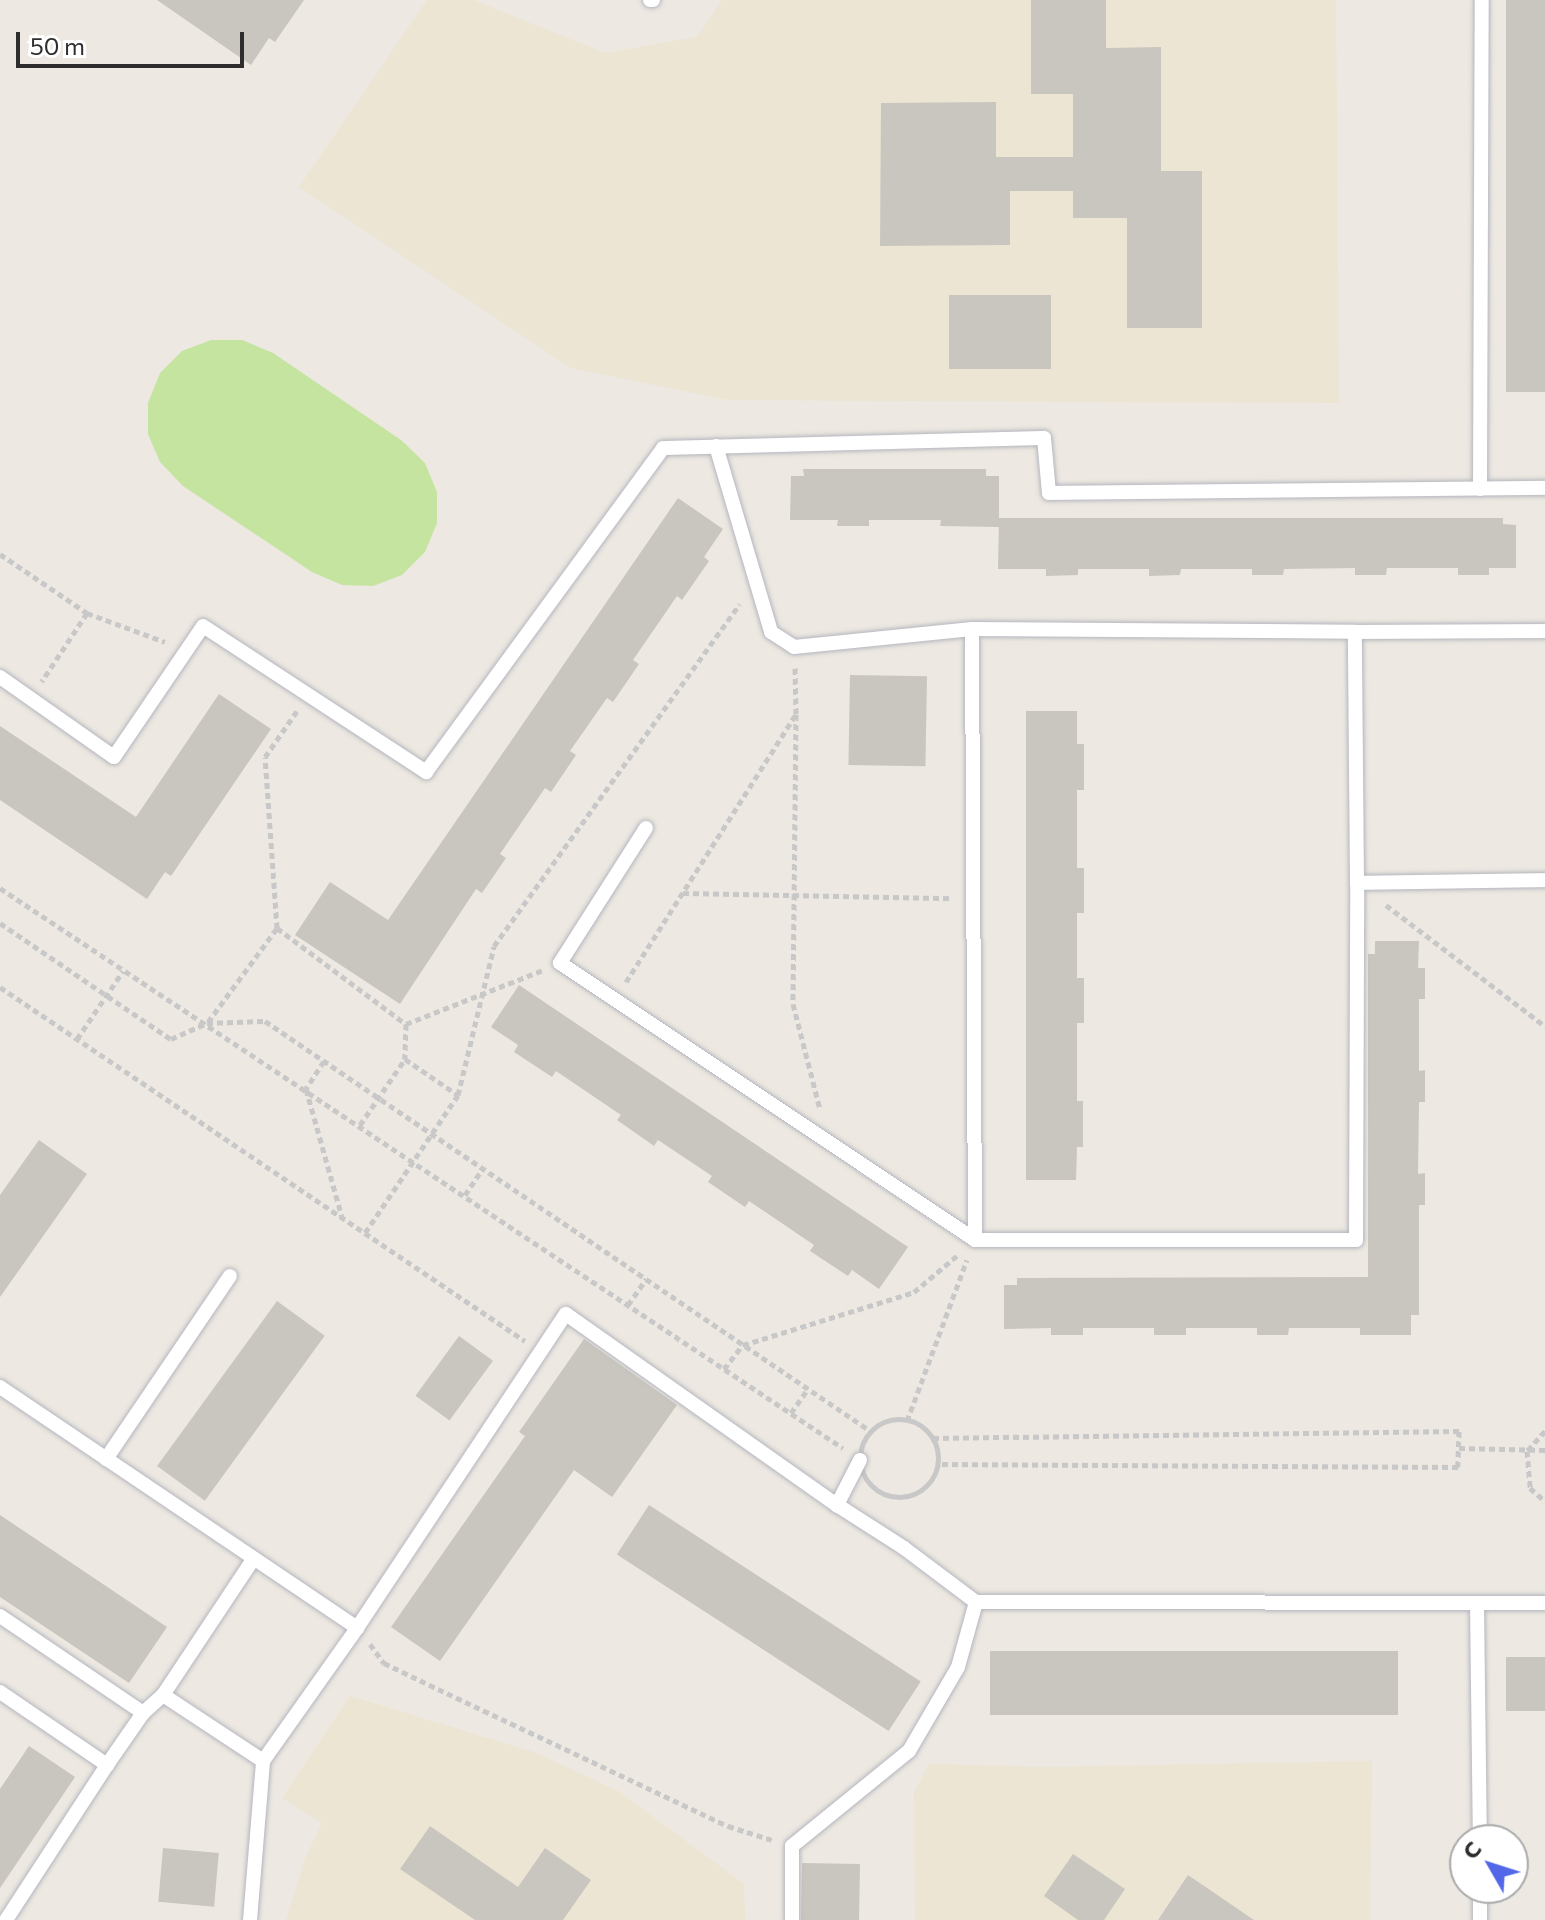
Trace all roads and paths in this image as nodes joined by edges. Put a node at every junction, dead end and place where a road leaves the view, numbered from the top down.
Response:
1 (1482, 0) edge
2 (716, 446) junction
3 (1545, 488) edge
4 (1480, 489) junction
5 (0, 554) edge
6 (756, 582) junction
7 (87, 613) junction
8 (972, 629) junction
9 (1545, 631) edge
10 (1355, 632) junction
11 (794, 647) junction
12 (187, 649) junction
13 (0, 677) edge
14 (308, 695) junction
15 (30, 698) junction
16 (796, 714) junction
17 (646, 828) dead end
18 (1545, 880) edge
19 (1357, 883) junction
20 (0, 888) edge
21 (682, 893) junction
22 (794, 895) junction
23 (973, 899) junction
24 (0, 923) edge
25 (277, 928) junction
26 (560, 963) junction
27 (123, 971) junction
28 (0, 987) edge
29 (482, 994) junction
30 (107, 996) junction
31 (614, 999) junction
32 (207, 1023) junction
33 (406, 1024) junction
34 (1545, 1026) edge
35 (77, 1039) junction
36 (405, 1059) junction
37 (324, 1061) junction
38 (306, 1089) junction
39 (458, 1095) junction
40 (379, 1097) junction
41 (360, 1125) junction
42 (432, 1134) junction
43 (828, 1143) junction
44 (414, 1161) junction
45 (483, 1168) junction
46 (465, 1195) junction
47 (343, 1218) junction
48 (365, 1233) junction
49 (975, 1240) junction
50 (230, 1276) dead end
51 (646, 1278) junction
52 (628, 1305) junction
53 (743, 1345) junction
54 (539, 1350) junction
55 (724, 1369) junction
56 (0, 1387) edge
57 (808, 1389) junction
58 (791, 1413) junction
59 (907, 1421) junction
60 (869, 1430) junction
61 (1545, 1431) edge
62 (933, 1438) junction
63 (1459, 1448) junction
64 (1545, 1450) edge
65 (1527, 1451) junction
66 (106, 1459) junction
67 (860, 1460) junction
68 (938, 1464) junction
69 (1545, 1501) edge
70 (837, 1505) junction
71 (254, 1558) junction
72 (976, 1602) junction
73 (1545, 1603) edge
74 (1477, 1604) junction
75 (0, 1616) edge
76 (357, 1628) junction
77 (0, 1692) edge
78 (163, 1695) junction
79 (143, 1713) junction
80 (263, 1761) junction
81 (107, 1765) junction
82 (1480, 1824) edge
83 (792, 1846) junction
84 (6, 1920) edge
85 (250, 1920) edge
86 (792, 1920) edge

1 - 4 lane
2 - 4 lane
2 - 6 lane
2 - 14 lane
3 - 4 lane
5 - 7 path
6 - 11 lane
6 - 29 path
7 - 12 path
7 - 15 path
8 - 10 lane
8 - 11 lane
8 - 23 lane
9 - 10 lane
10 - 19 lane
11 - 16 path
12 - 14 lane
12 - 15 lane
13 - 15 lane
14 - 25 path
16 - 21 path
16 - 22 path
17 - 26 lane
18 - 19 lane
19 - 34 path
19 - 49 lane
20 - 27 path
21 - 22 path
21 - 31 path
22 - 23 path
22 - 43 path
23 - 49 lane
24 - 30 path
25 - 32 path
25 - 33 path
26 - 29 path
26 - 31 lane
27 - 30 path
27 - 32 path
28 - 35 path
29 - 33 path
29 - 39 path
30 - 32 path
30 - 35 path
31 - 43 lane
32 - 37 path
32 - 38 path
33 - 36 path
35 - 47 path
36 - 39 path
36 - 40 path
37 - 38 path
37 - 40 path
38 - 41 path
38 - 47 path
39 - 42 path
40 - 41 path
40 - 42 path
41 - 44 path
42 - 44 path
42 - 45 path
43 - 49 lane
44 - 46 path
44 - 48 path
45 - 46 path
45 - 51 path
46 - 52 path
47 - 48 path
48 - 54 path
49 - 53 path
49 - 59 path
50 - 66 lane
51 - 52 path
51 - 53 path
52 - 55 path
53 - 55 path
53 - 57 path
54 - 70 lane
54 - 76 lane
55 - 58 path
56 - 66 lane
57 - 58 path
57 - 60 path
58 - 67 path
59 - 60 path
59 - 62 path
60 - 67 path
61 - 65 path
62 - 63 path
62 - 68 path
63 - 65 path
63 - 68 path
64 - 65 path
65 - 69 path
66 - 71 lane
67 - 68 path
67 - 70 lane
70 - 72 lane
71 - 76 lane
71 - 78 lane
72 - 74 lane
72 - 83 lane
73 - 74 lane
74 - 82 lane
75 - 79 lane
76 - 80 lane
76 - 83 path
77 - 81 lane
78 - 79 lane
78 - 80 lane
79 - 81 lane
80 - 85 lane
81 - 84 lane
83 - 86 lane

